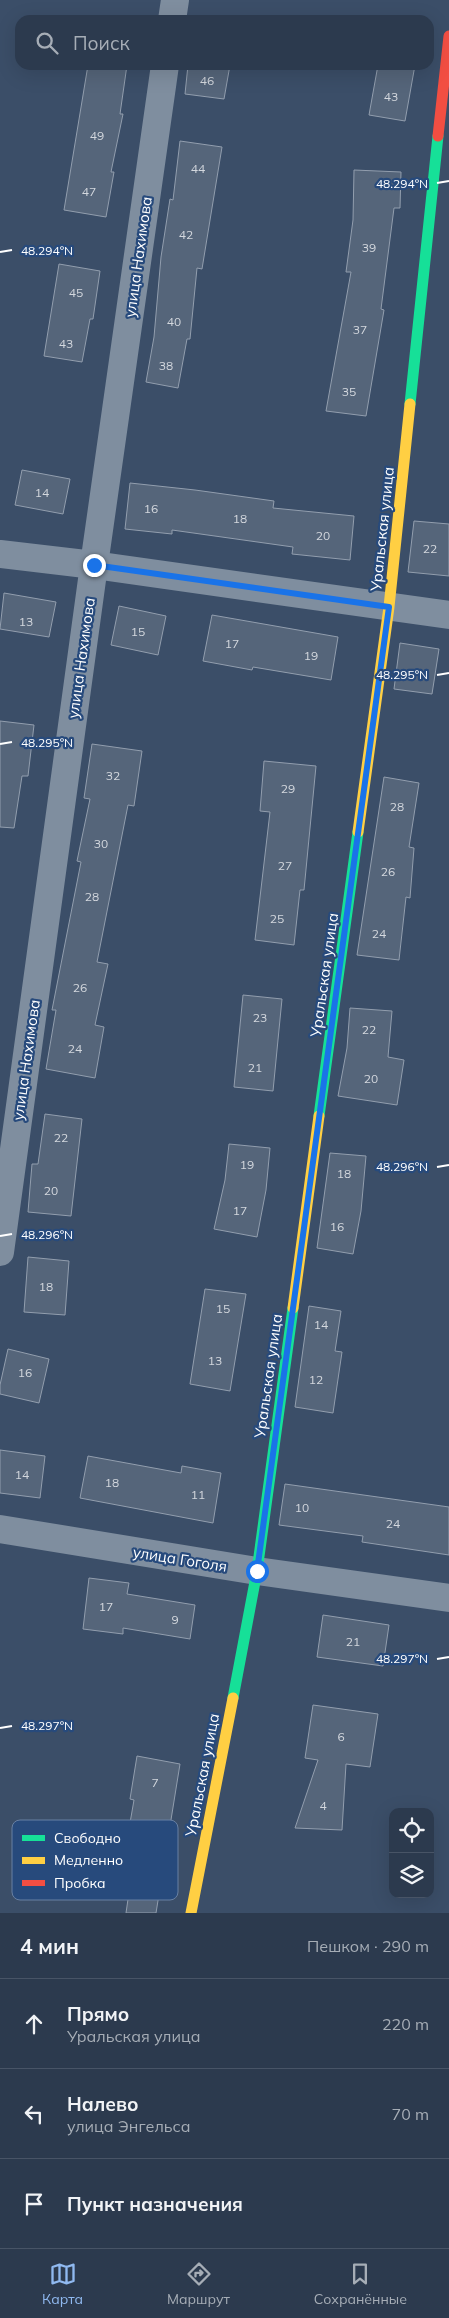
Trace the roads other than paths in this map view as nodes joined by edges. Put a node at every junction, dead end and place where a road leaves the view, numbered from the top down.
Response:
1 (175, 0) edge
2 (173, 15) edge
3 (449, 36) edge
4 (164, 70) edge
5 (0, 554) edge
6 (94, 565) junction
7 (389, 607) junction
8 (449, 615) edge
9 (0, 1252) edge
10 (0, 1529) edge
11 (257, 1571) junction
12 (449, 1598) edge
13 (191, 1913) edge

1 - 2 street
3 - 7 street, Уральская улица
4 - 6 street, улица Нахимова
5 - 6 street
6 - 7 street
6 - 9 street, улица Нахимова
7 - 8 street
7 - 11 street, Уральская улица
10 - 11 street, улица Гоголя
11 - 12 street, улица Гоголя
11 - 13 street, Уральская улица

